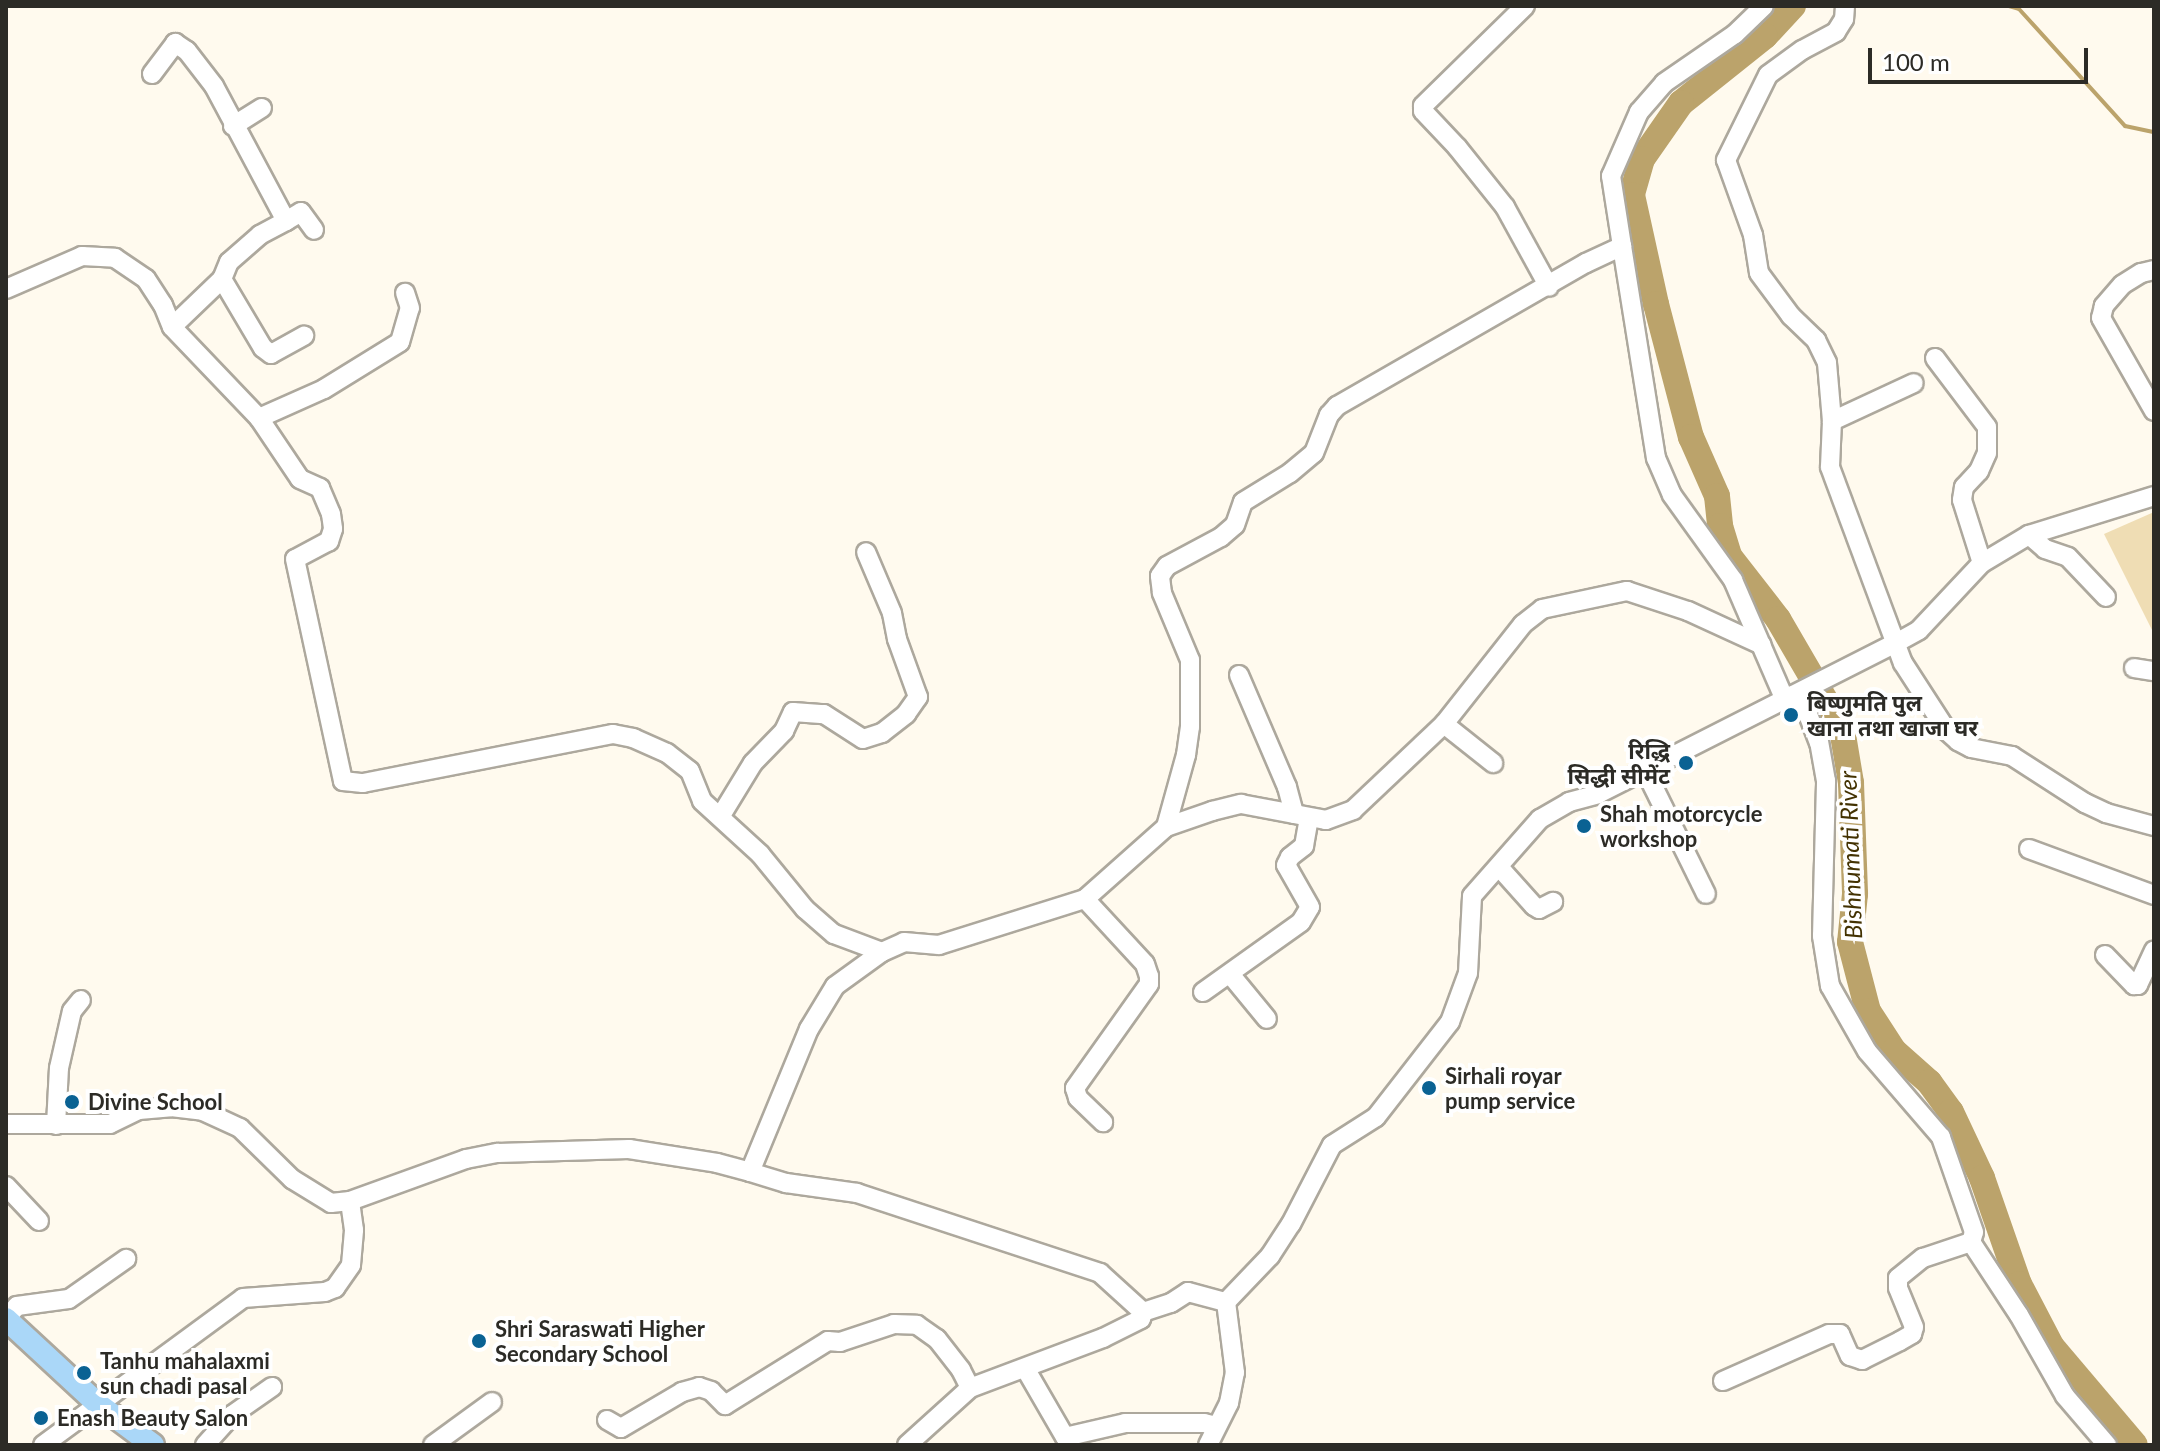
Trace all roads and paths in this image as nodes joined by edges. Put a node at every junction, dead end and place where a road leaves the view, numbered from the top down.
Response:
1 (1525, 6) edge
2 (1845, 6) edge
3 (1760, 8) edge
4 (152, 74) dead end
5 (262, 108) dead end
6 (233, 126) junction
7 (286, 221) junction
8 (314, 230) dead end
9 (1622, 246) junction
10 (2154, 270) edge
11 (222, 279) junction
12 (1549, 287) junction
13 (6, 289) edge
14 (405, 293) dead end
15 (172, 327) junction
16 (304, 336) dead end
17 (1935, 358) dead end
18 (1914, 383) dead end
19 (2154, 411) edge
20 (259, 418) junction
21 (1832, 421) junction
22 (2154, 496) edge
23 (2029, 535) junction
24 (866, 552) dead end
25 (1982, 563) junction
26 (2106, 597) dead end
27 (1896, 643) junction
28 (1762, 645) junction
29 (2134, 668) dead end
30 (2154, 671) edge
31 (1239, 675) dead end
32 (1793, 694) junction
33 (1444, 724) junction
34 (1493, 763) dead end
35 (1645, 770) junction
36 (1301, 816) junction
37 (720, 817) junction
38 (2154, 826) edge
39 (1166, 827) junction
40 (2029, 849) dead end
41 (1499, 867) junction
42 (1706, 894) dead end
43 (2154, 895) edge
44 (1085, 899) junction
45 (1553, 902) dead end
46 (2154, 951) edge
47 (882, 952) junction
48 (2105, 955) dead end
49 (1230, 974) junction
50 (1203, 992) dead end
51 (81, 1000) dead end
52 (1267, 1019) dead end
53 (1103, 1122) dead end
54 (6, 1124) edge
55 (56, 1125) junction
56 (750, 1172) junction
57 (6, 1186) edge
58 (350, 1201) junction
59 (39, 1221) dead end
60 (1971, 1242) junction
61 (126, 1259) dead end
62 (1226, 1302) junction
63 (1143, 1312) junction
64 (6, 1319) edge
65 (1025, 1368) junction
66 (1723, 1381) dead end
67 (272, 1387) dead end
68 (970, 1388) junction
69 (492, 1402) dead end
70 (99, 1405) junction
71 (607, 1420) dead end
72 (1217, 1426) junction
73 (1078, 1441) edge
74 (43, 1445) edge
75 (153, 1445) edge
76 (205, 1445) edge
77 (433, 1445) edge
78 (907, 1445) edge
79 (1208, 1445) edge
80 (2107, 1445) edge

1 - 12 street
2 - 21 street
3 - 9 street
4 - 6 street
5 - 6 street
6 - 7 street
7 - 8 street
7 - 11 street
9 - 12 street
9 - 28 street
10 - 19 street
11 - 15 street
11 - 16 street
12 - 39 street
13 - 15 street
14 - 20 street
15 - 20 street
17 - 25 street
18 - 21 street
20 - 37 street
21 - 27 street
22 - 23 street
23 - 25 street
23 - 26 street
24 - 37 street
25 - 27 street
27 - 32 street
27 - 38 street
28 - 32 street
28 - 33 street
29 - 30 street
31 - 36 street
32 - 35 street
32 - 60 street
33 - 34 street
33 - 36 street
35 - 41 street
35 - 42 street
36 - 39 street
36 - 49 street
37 - 47 street
39 - 44 street
40 - 43 street
41 - 45 street
41 - 62 street
44 - 47 street
44 - 53 street
46 - 48 street
47 - 56 street
49 - 50 street
49 - 52 street
51 - 55 street
54 - 55 street
55 - 58 street
56 - 58 street
56 - 63 street
57 - 59 street
58 - 70 street
60 - 66 street
60 - 80 street
61 - 64 street
62 - 63 street
62 - 72 street
63 - 65 street
64 - 70 main road
65 - 68 street
65 - 73 street
67 - 76 street
68 - 71 street
68 - 78 street
69 - 77 street
70 - 74 street
70 - 75 main road
72 - 73 street
72 - 79 street

